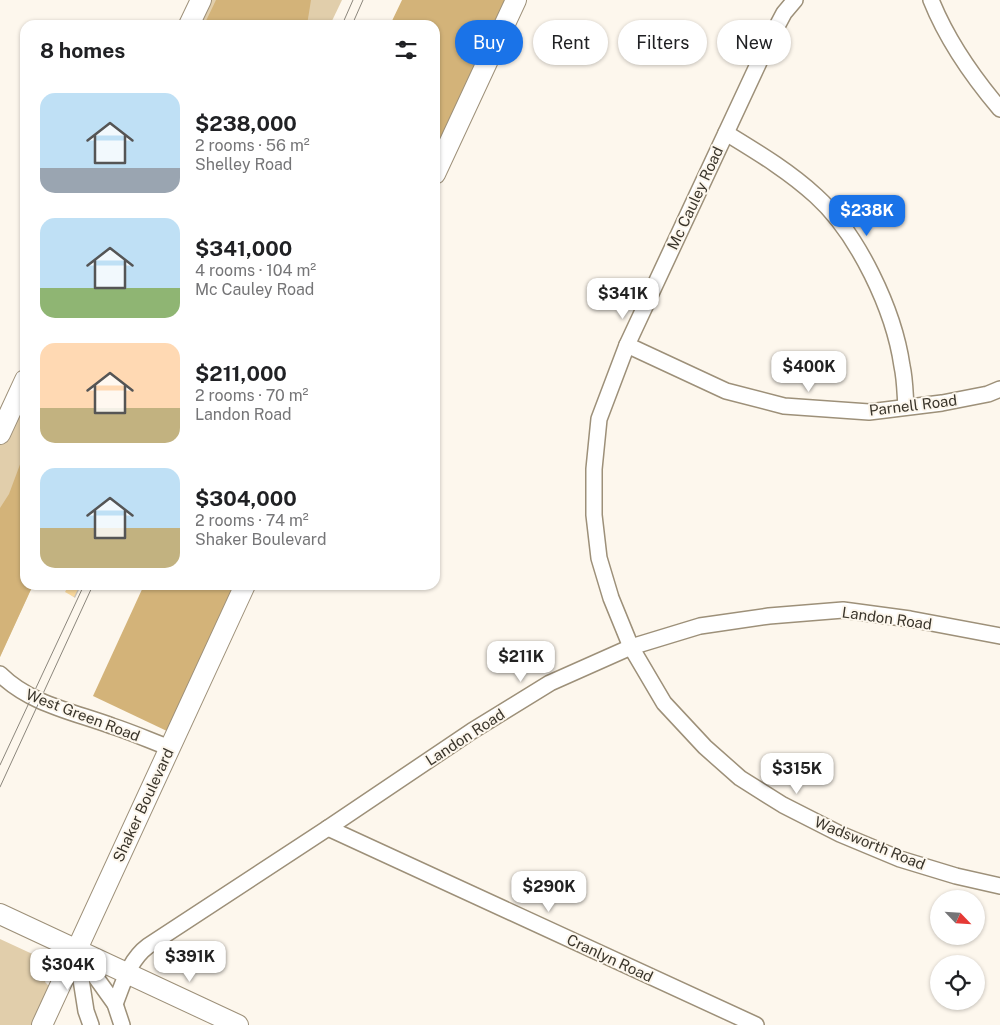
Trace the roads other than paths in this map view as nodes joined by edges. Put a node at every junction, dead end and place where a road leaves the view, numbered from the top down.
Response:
1 (201, 0) edge
2 (516, 0) edge
3 (795, 0) edge
4 (931, 0) edge
5 (191, 20) edge
6 (1000, 109) edge
7 (726, 133) junction
8 (440, 163) edge
9 (628, 345) junction
10 (1000, 389) edge
11 (20, 391) edge
12 (906, 408) junction
13 (0, 434) edge
14 (243, 590) edge
15 (1000, 636) edge
16 (631, 647) junction
17 (0, 674) edge
18 (170, 748) junction
19 (328, 828) junction
20 (1000, 886) edge
21 (2, 915) edge
22 (76, 950) junction
23 (128, 973) junction
24 (115, 1004) junction
25 (42, 1025) edge
26 (91, 1025) edge
27 (122, 1025) edge
28 (238, 1025) edge
29 (756, 1025) edge

1 - 5 main road
2 - 8 main road
3 - 7 street, Mc Cauley Road
4 - 6 street
7 - 9 street, Mc Cauley Road
7 - 12 street
9 - 12 street, Parnell Road
9 - 16 street, Mc Cauley Road
10 - 12 street, Parnell Road
11 - 13 main road
14 - 18 main road, Shaker Boulevard
15 - 16 street, Landon Road
16 - 19 street, Landon Road
16 - 20 street, Wadsworth Road
17 - 18 street, West Green Road
18 - 22 main road, Shaker Boulevard
19 - 23 street, Landon Road
19 - 29 street, Cranlyn Road
21 - 22 main road
22 - 23 main road
22 - 24 street
22 - 25 main road, Shaker Boulevard
22 - 26 street
23 - 24 street, Landon Road
23 - 28 main road
24 - 27 street

